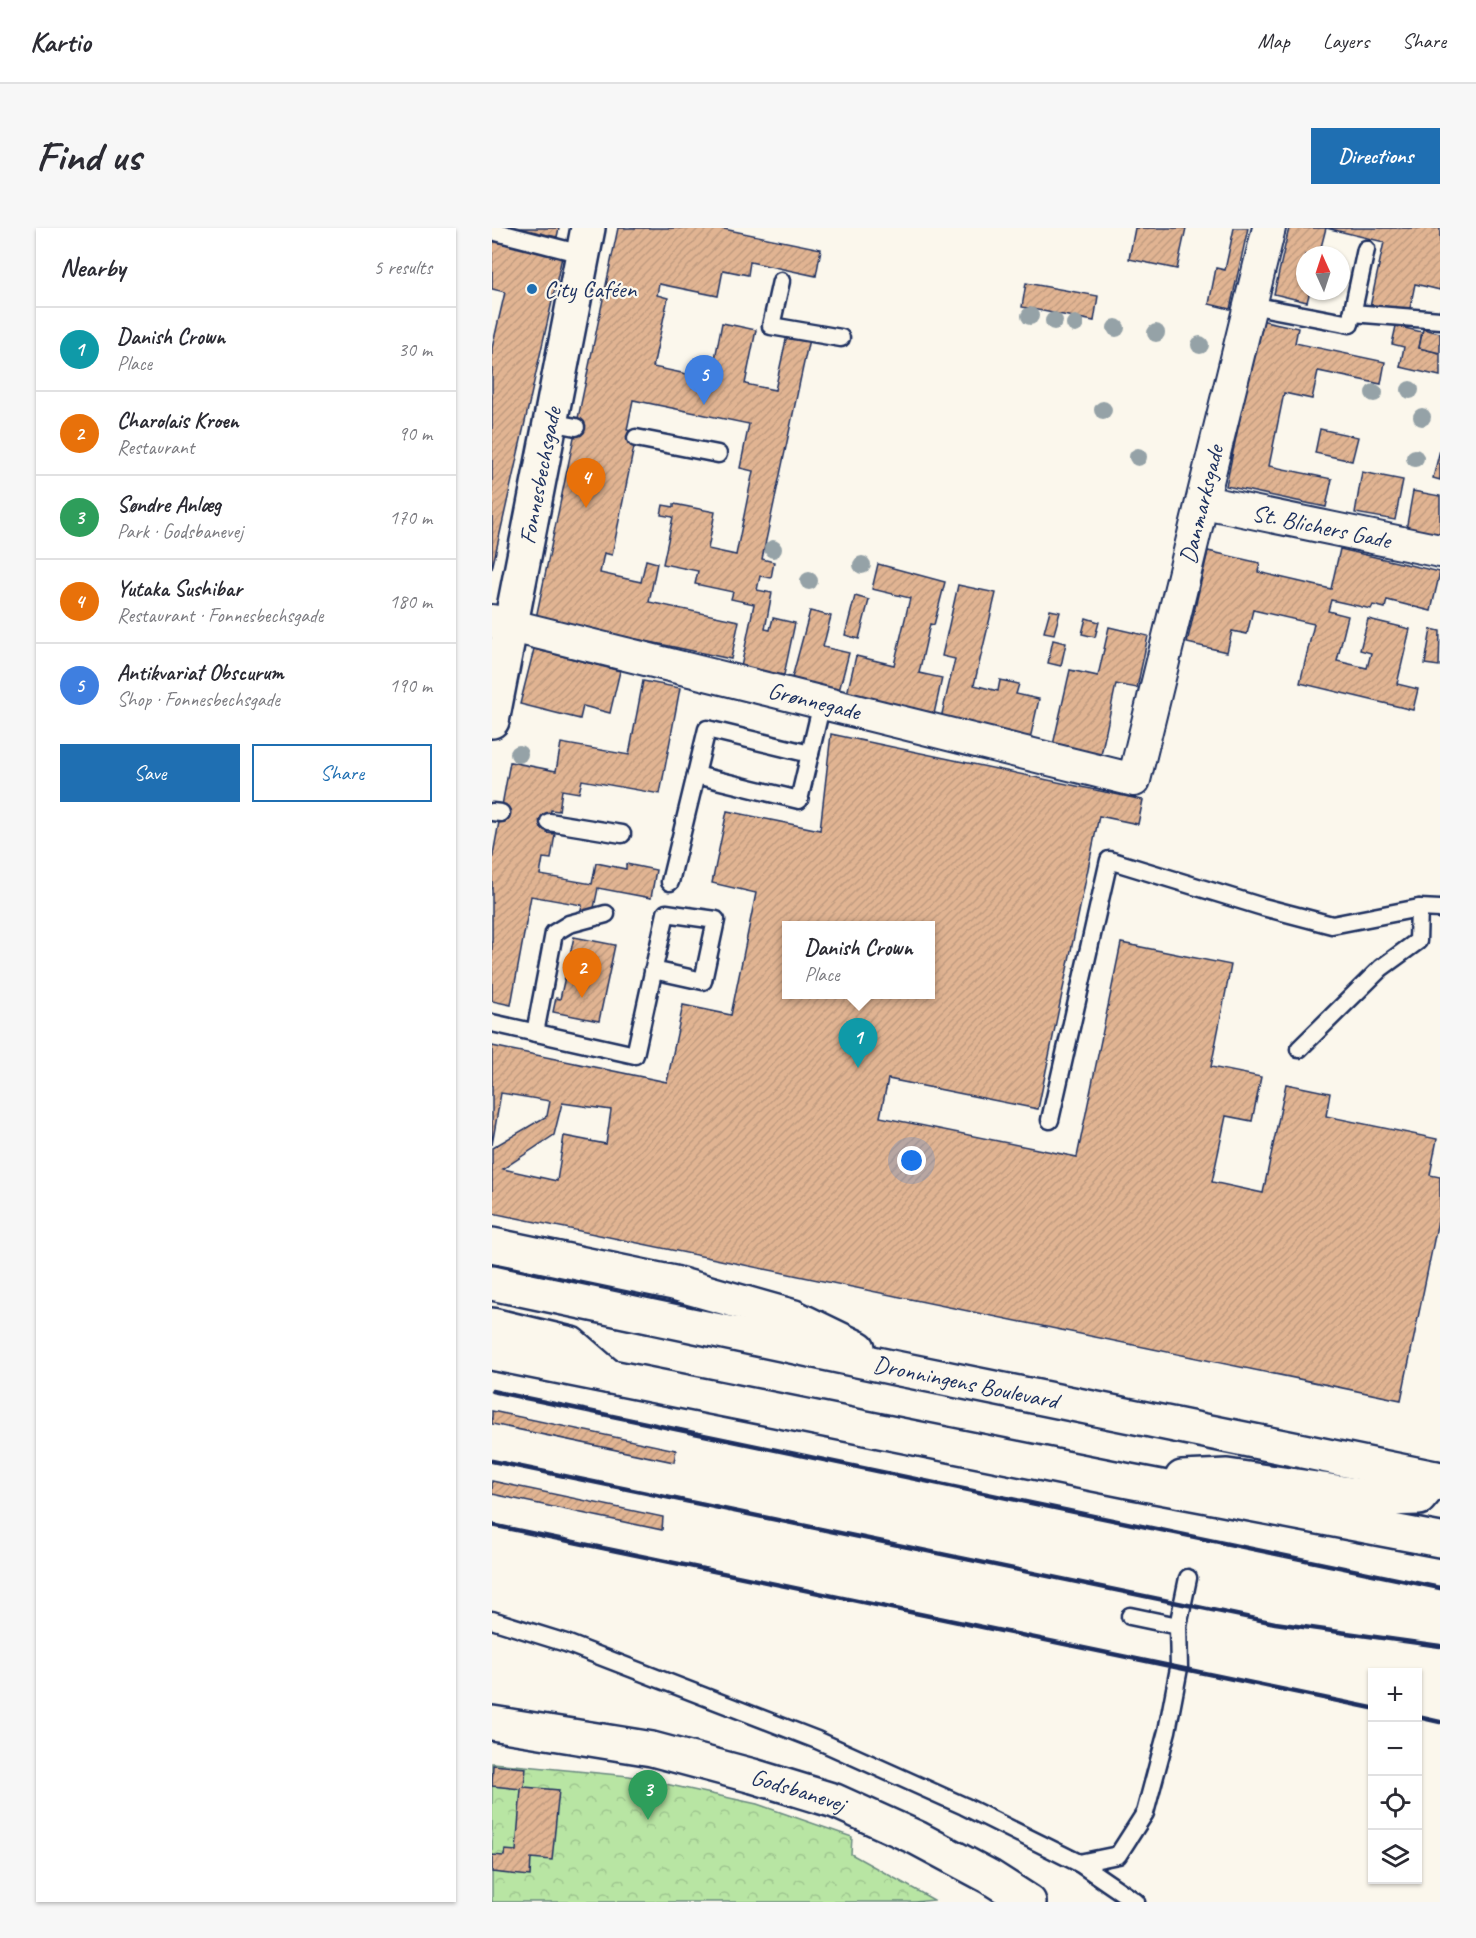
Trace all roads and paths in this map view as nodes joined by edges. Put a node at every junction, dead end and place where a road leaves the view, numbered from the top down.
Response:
1 (1269, 228) edge
2 (492, 231) edge
3 (585, 241) edge
4 (1365, 249) dead end
5 (781, 282) dead end
6 (1251, 305) junction
7 (1352, 313) junction
8 (1440, 320) edge
9 (841, 338) dead end
10 (636, 438) dead end
11 (718, 454) dead end
12 (1204, 502) junction
13 (1440, 551) edge
14 (502, 623) edge
15 (822, 703) junction
16 (492, 721) edge
17 (810, 754) junction
18 (696, 776) junction
19 (1134, 780) joint
20 (549, 822) dead end
21 (622, 834) dead end
22 (670, 882) dead end
23 (1419, 908) junction
24 (1440, 909) edge
25 (606, 914) dead end
26 (653, 970) junction
27 (492, 1023) edge
28 (535, 1033) junction
29 (1299, 1049) dead end
30 (1050, 1120) dead end
31 (492, 1245) edge
32 (492, 1283) edge
33 (492, 1325) edge
34 (492, 1353) edge
35 (900, 1369) junction
36 (610, 1377) junction
37 (1439, 1476) edge
38 (1129, 1481) junction
39 (1440, 1540) edge
40 (1188, 1578) dead end
41 (1130, 1616) dead end
42 (492, 1620) edge
43 (1178, 1626) junction
44 (492, 1723) edge
45 (548, 1733) junction
46 (492, 1739) edge
47 (1080, 1863) junction
48 (1029, 1902) edge
49 (1136, 1902) edge

1 - 6 street, Danmarksgade
2 - 3 lane
3 - 14 main road, Fonnesbechsgade
4 - 7 lane
5 - 9 lane
6 - 7 lane
6 - 12 street, Danmarksgade
7 - 8 lane
10 - 11 lane
12 - 13 street, St. Blichers Gade
12 - 19 street, Danmarksgade
14 - 15 street, Grønnegade
14 - 16 main road, Fonnesbechsgade
15 - 17 lane
15 - 19 street, Grønnegade
17 - 18 lane
17 - 18 lane
18 - 22 lane
20 - 21 lane
23 - 24 lane
23 - 29 lane
23 - 30 lane
25 - 28 lane
26 - 26 lane
26 - 28 lane
27 - 28 lane
31 - 35 main road
32 - 35 main road, Dronningens Boulevard
33 - 36 main road
34 - 36 main road
35 - 37 main road, Dronningens Boulevard
36 - 38 main road
37 - 38 main road
38 - 39 main road
40 - 43 lane
41 - 43 lane
42 - 47 lane
43 - 47 lane
44 - 45 main road, Godsbanevej
45 - 46 main road, Godsbanevej
45 - 48 main road, Godsbanevej
47 - 49 lane

